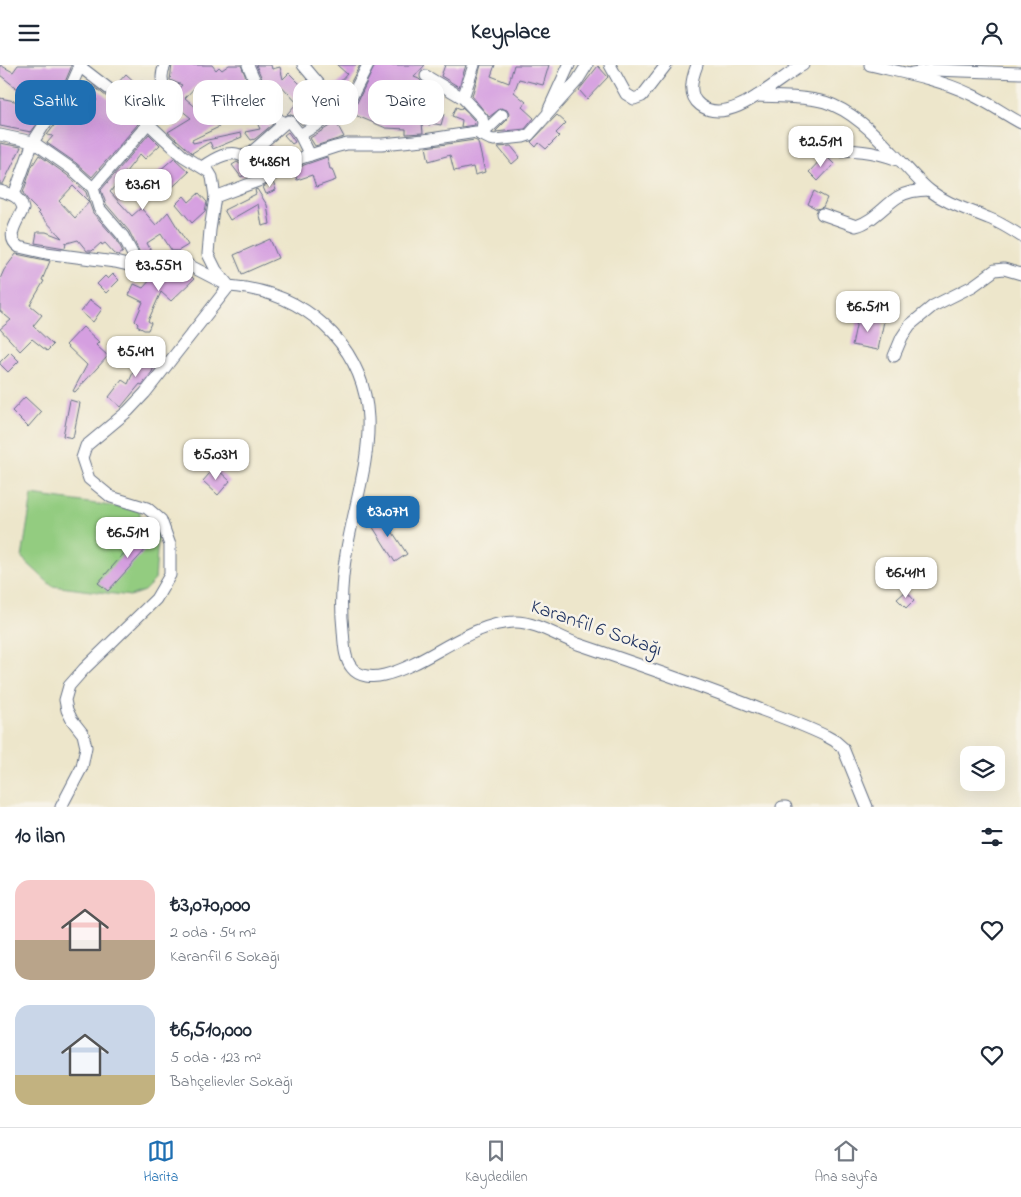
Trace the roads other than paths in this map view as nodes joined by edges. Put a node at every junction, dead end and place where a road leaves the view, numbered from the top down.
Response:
1 (165, 65) edge
2 (248, 65) edge
3 (303, 65) edge
4 (368, 65) edge
5 (474, 65) edge
6 (569, 65) edge
7 (587, 65) edge
8 (610, 65) edge
9 (666, 65) edge
10 (697, 65) edge
11 (803, 65) edge
12 (870, 65) edge
13 (79, 66) edge
14 (907, 73) junction
15 (1021, 73) edge
16 (426, 76) dead end
17 (161, 80) edge
18 (255, 80) edge
19 (316, 80) edge
20 (358, 84) edge
21 (106, 85) edge
22 (757, 97) junction
23 (463, 98) junction
24 (502, 115) dead end
25 (545, 118) junction
26 (1021, 123) edge
27 (147, 125) edge
28 (151, 125) edge
29 (283, 125) joint
30 (316, 125) edge
31 (0, 135) edge
32 (300, 135) junction
33 (481, 135) junction
34 (33, 142) junction
35 (827, 151) dead end
36 (310, 155) junction
37 (246, 157) junction
38 (902, 162) junction
39 (202, 167) junction
40 (266, 178) junction
41 (94, 188) junction
42 (929, 190) junction
43 (0, 191) edge
44 (14, 195) junction
45 (215, 197) junction
46 (822, 214) dead end
47 (1021, 236) edge
48 (0, 241) edge
49 (18, 247) junction
50 (140, 268) junction
51 (1021, 274) edge
52 (229, 286) junction
53 (894, 356) dead end
54 (61, 807) edge
55 (782, 807) edge
56 (786, 807) edge
57 (867, 807) edge

1 - 17 street
2 - 18 street
3 - 19 street
4 - 20 street
5 - 23 street
6 - 25 street
7 - 25 street
8 - 9 street
10 - 22 street
11 - 22 street
12 - 14 street
13 - 21 street
13 - 34 street
14 - 15 street
14 - 26 street
16 - 23 street
22 - 38 street
23 - 33 street
24 - 33 street
25 - 33 street
27 - 41 street
28 - 39 street
29 - 32 street
29 - 37 street
30 - 32 street
31 - 34 street
32 - 36 street
33 - 36 street
34 - 41 street
34 - 44 street
35 - 38 street
36 - 40 street
37 - 39 street
37 - 40 street
38 - 42 street
39 - 45 street
40 - 45 street
41 - 50 street
42 - 46 street
42 - 47 street
43 - 44 street
44 - 49 street
45 - 52 street
48 - 49 street
49 - 50 street
50 - 52 street
51 - 53 street
52 - 54 street
52 - 57 street, Karanfil 6 Sokağı
55 - 56 street

